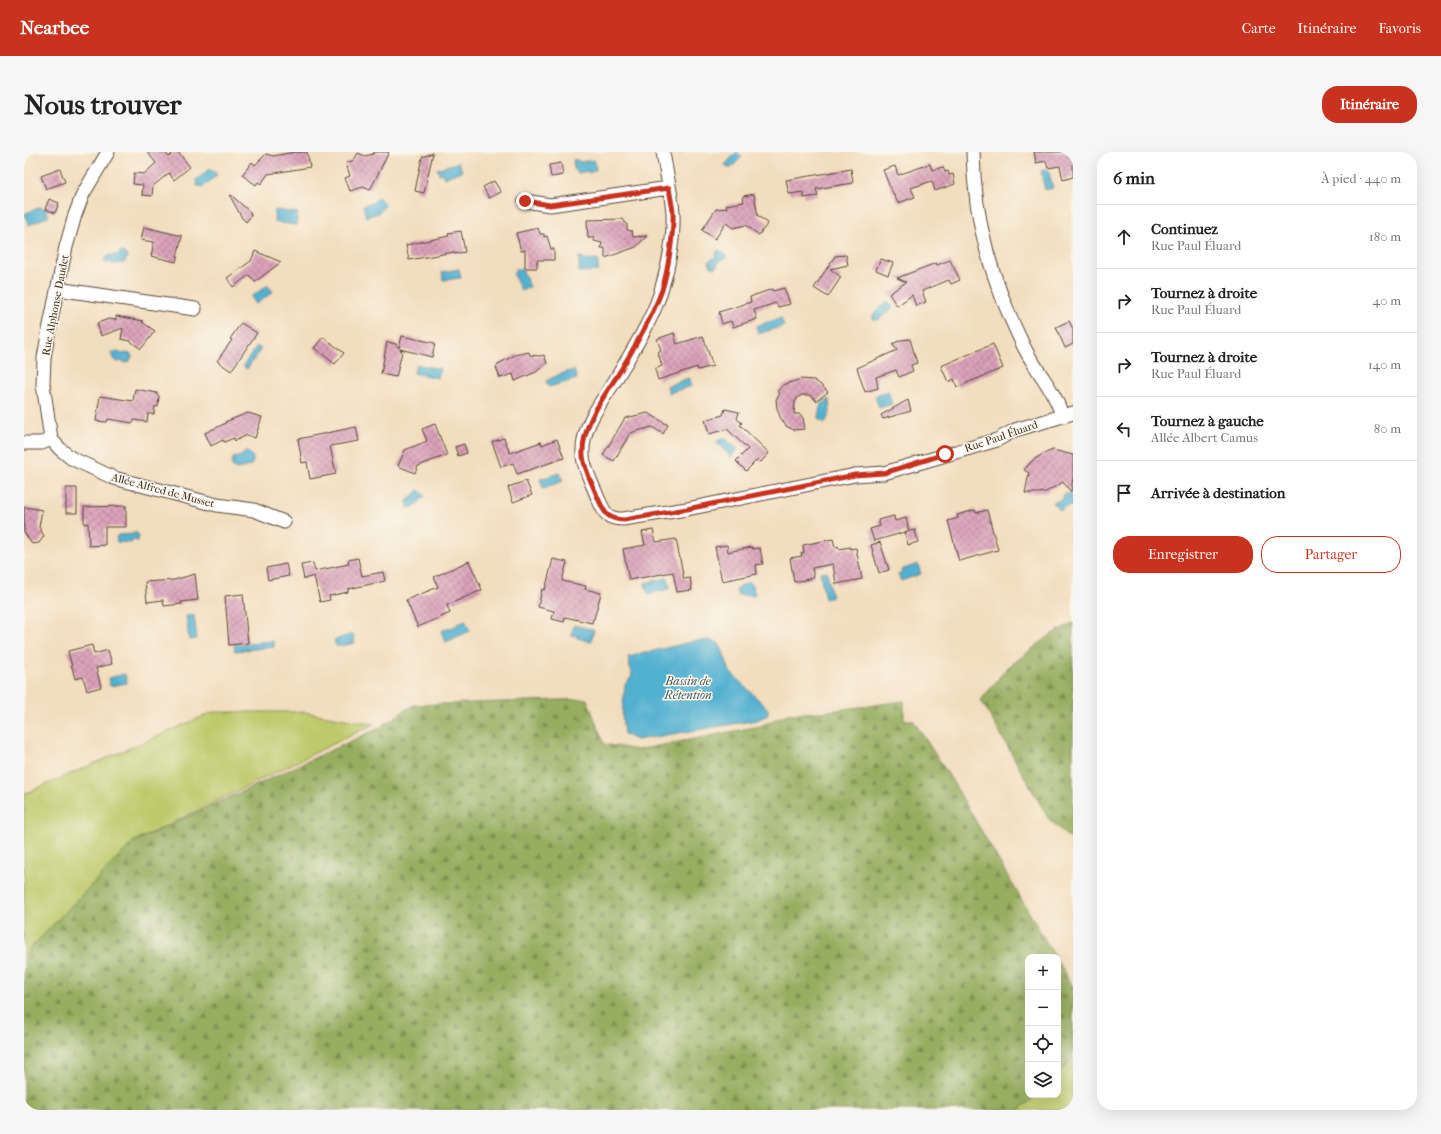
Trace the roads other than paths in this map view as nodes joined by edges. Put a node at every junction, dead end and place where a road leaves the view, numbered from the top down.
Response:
1 (108, 152) edge
2 (663, 152) edge
3 (973, 152) edge
4 (669, 188) junction
5 (525, 201) dead end
6 (57, 289) junction
7 (195, 309) dead end
8 (1068, 414) edge
9 (51, 439) junction
10 (24, 443) edge
11 (284, 522) dead end

1 - 6 street, Rue Alphonse Daudet
2 - 4 street, Rue Paul Éluard
3 - 8 street
4 - 5 street
4 - 8 street, Rue Paul Éluard
6 - 7 street
6 - 9 street, Rue Alphonse Daudet
9 - 10 street
9 - 11 street, Allée Alfred de Musset

